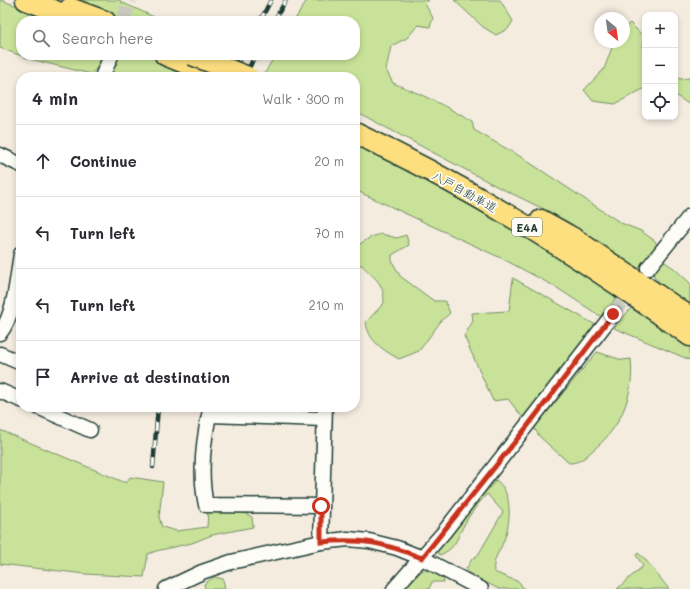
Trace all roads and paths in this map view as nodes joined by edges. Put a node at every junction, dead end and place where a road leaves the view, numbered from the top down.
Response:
1 (26, 0) edge
2 (50, 0) edge
3 (77, 16) edge
4 (78, 16) edge
5 (109, 60) edge
6 (177, 60) edge
7 (205, 60) edge
8 (104, 72) edge
9 (207, 72) edge
10 (235, 72) edge
11 (360, 124) edge
12 (360, 136) edge
13 (0, 155) edge
14 (16, 163) edge
15 (690, 216) edge
16 (648, 268) dead end
17 (16, 282) edge
18 (613, 314) tunnel mouth
19 (690, 317) edge
20 (0, 333) edge
21 (690, 336) edge
22 (0, 354) edge
23 (16, 361) edge
24 (0, 391) edge
25 (16, 398) edge
26 (49, 412) edge
27 (325, 413) edge
28 (90, 430) dead end
29 (321, 506) junction
30 (321, 542) junction
31 (422, 558) junction
32 (166, 589) edge
33 (394, 589) edge
34 (481, 589) edge

1 - 3 highway
2 - 4 highway
5 - 8 street
6 - 9 highway
7 - 10 highway, bridge
11 - 19 highway, 八戸自動車道 / E4A
12 - 21 highway, 八戸自動車道 / E4A
13 - 14 street
15 - 16 street
17 - 20 street
18 - 31 street
22 - 23 street
24 - 25 street
26 - 28 street
27 - 29 street
27 - 29 street
29 - 30 street
30 - 31 street
30 - 32 street
31 - 33 street
31 - 34 street

